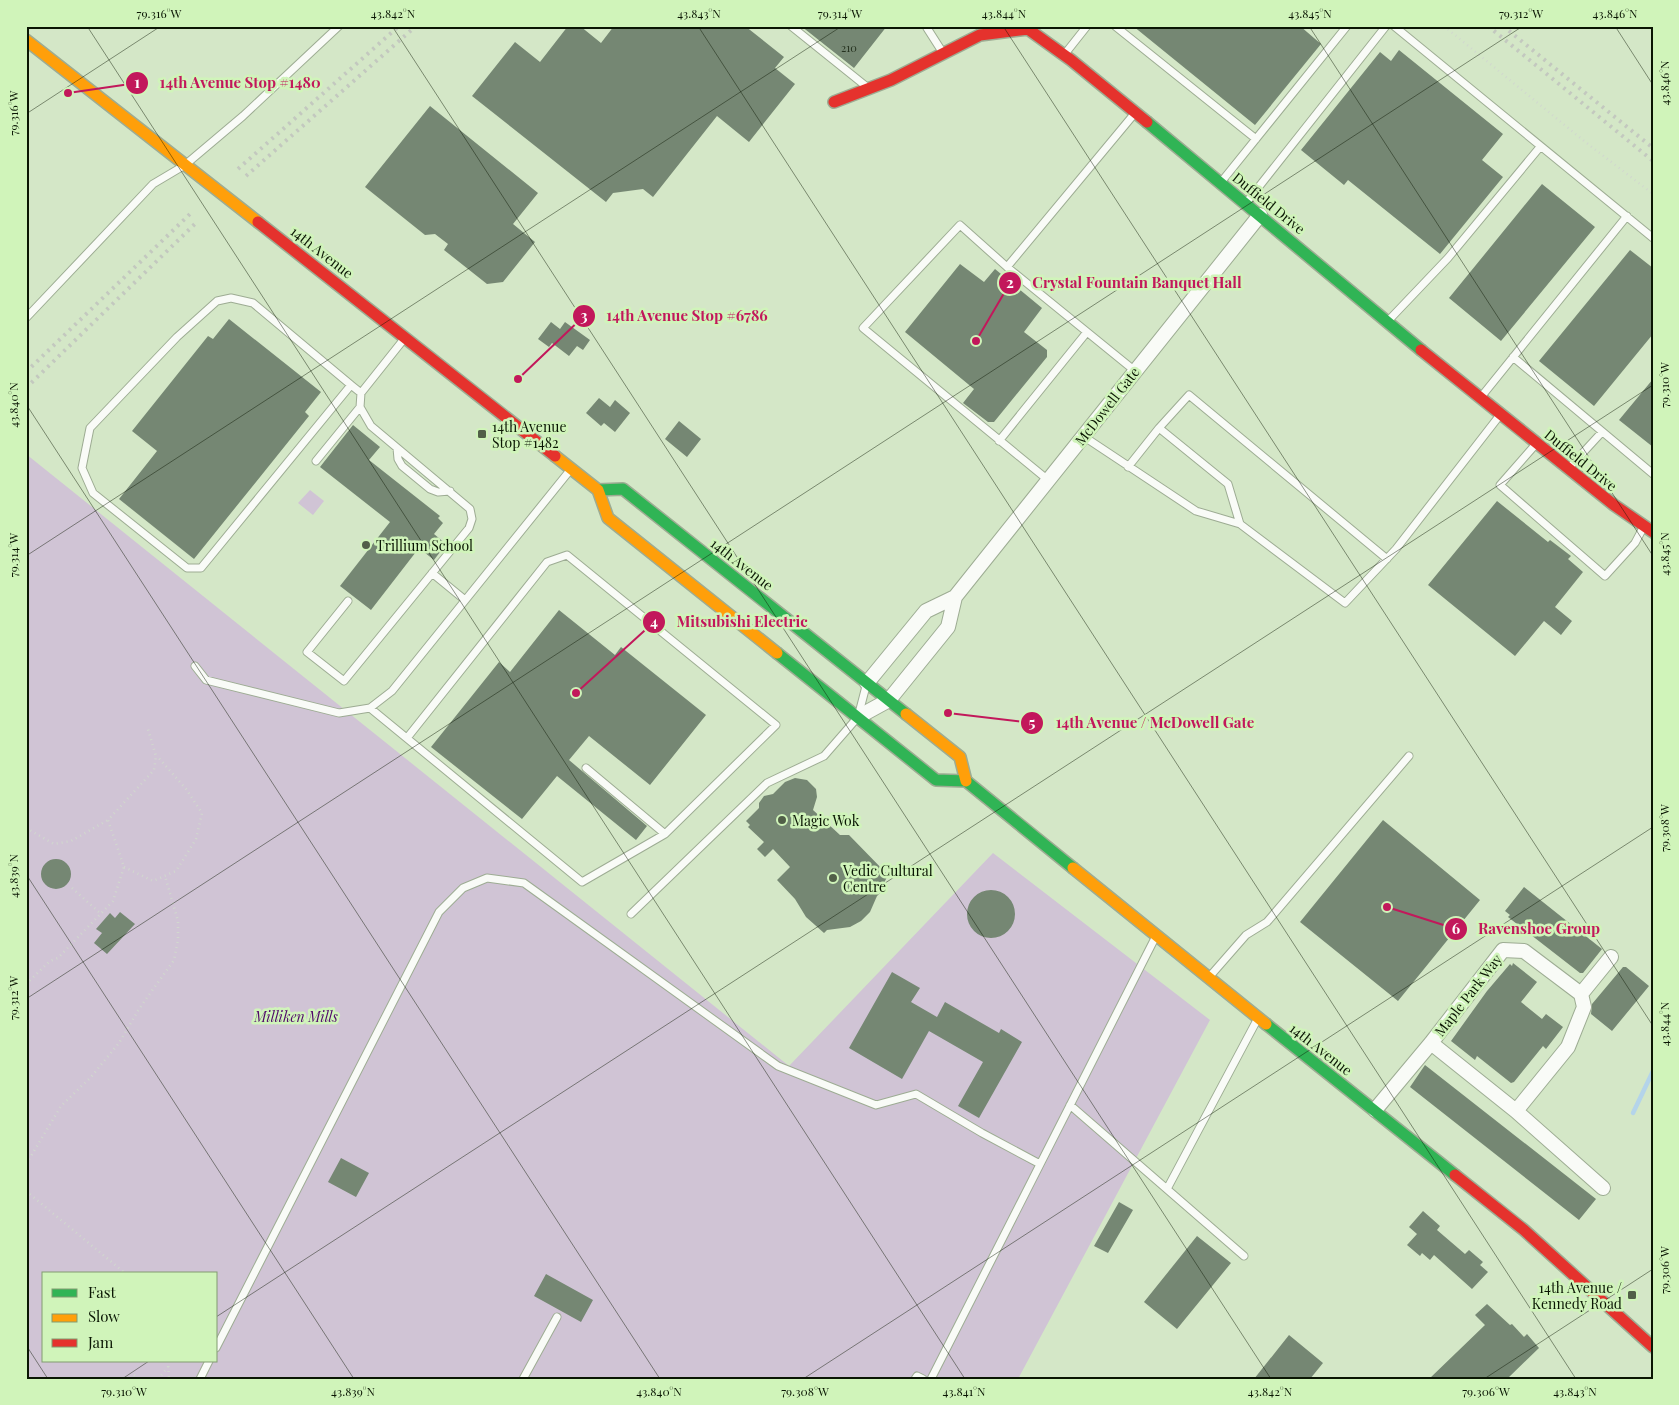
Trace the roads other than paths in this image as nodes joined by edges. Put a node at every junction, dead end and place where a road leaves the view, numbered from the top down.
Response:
1 (339, 26) edge
2 (791, 26) edge
3 (929, 26) edge
4 (1087, 26) edge
5 (1115, 26) edge
6 (1347, 26) edge
7 (1386, 26) edge
8 (1394, 26) edge
9 (1028, 27) edge
10 (26, 40) edge
11 (943, 54) junction
12 (1064, 55) junction
13 (869, 89) junction
14 (834, 102) dead end
15 (1135, 112) junction
16 (1256, 139) junction
17 (1540, 147) junction
18 (186, 165) junction
19 (1220, 183) junction
20 (1246, 204) junction
21 (1260, 215) junction
22 (1626, 216) junction
23 (1653, 238) edge
24 (1007, 267) junction
25 (26, 318) edge
26 (1388, 321) junction
27 (1087, 332) junction
28 (406, 336) junction
29 (1513, 357) junction
30 (1135, 371) junction
31 (351, 385) junction
32 (361, 393) junction
33 (1480, 398) junction
34 (360, 407) junction
35 (1500, 415) junction
36 (1159, 428) junction
37 (1602, 432) junction
38 (1083, 436) junction
39 (999, 441) junction
40 (1536, 444) junction
41 (397, 448) junction
42 (316, 461) dead end
43 (1128, 466) junction
44 (571, 468) junction
45 (1568, 469) junction
46 (1653, 474) edge
47 (1048, 480) junction
48 (598, 490) junction
49 (450, 491) junction
50 (1240, 524) junction
51 (1648, 530) edge
52 (1386, 559) junction
53 (432, 573) junction
54 (955, 597) junction
55 (465, 600) junction
56 (348, 601) dead end
57 (195, 666) dead end
58 (868, 683) junction
59 (889, 700) junction
60 (370, 708) junction
61 (858, 717) junction
62 (407, 738) junction
63 (1409, 756) dead end
64 (586, 768) dead end
65 (966, 781) junction
66 (665, 834) junction
67 (631, 914) dead end
68 (1156, 936) junction
69 (1611, 957) dead end
70 (1208, 978) junction
71 (1581, 994) junction
72 (1258, 1018) junction
73 (1431, 1043) junction
74 (1070, 1105) junction
75 (1375, 1110) junction
76 (1516, 1111) junction
77 (1040, 1164) junction
78 (1603, 1188) dead end
79 (1167, 1189) junction
80 (1244, 1256) dead end
81 (557, 1317) dead end
82 (218, 1344) edge
83 (1653, 1346) edge
84 (209, 1362) edge
85 (200, 1379) edge
86 (524, 1379) edge
87 (916, 1379) edge
88 (923, 1379) edge
89 (931, 1379) edge

1 - 18 lane
2 - 13 lane
3 - 11 lane
4 - 12 lane
5 - 16 lane
6 - 16 lane
7 - 20 lane
8 - 17 lane
9 - 11 main road, Duffield Drive
9 - 12 main road, Duffield Drive
10 - 18 main road, 14th Avenue
11 - 13 main road, Duffield Drive
12 - 15 main road, Duffield Drive
13 - 14 main road, Duffield Drive
15 - 19 main road, Duffield Drive
15 - 24 lane
16 - 19 lane
17 - 22 lane
17 - 26 lane
18 - 25 lane
18 - 28 main road, 14th Avenue
19 - 20 main road, Duffield Drive
20 - 21 main road, Duffield Drive
21 - 26 main road, Duffield Drive
21 - 30 street, McDowell Gate
22 - 23 lane
22 - 29 lane
24 - 27 lane
24 - 39 lane
26 - 33 main road, Duffield Drive
27 - 30 lane
27 - 39 lane
28 - 32 lane
28 - 44 main road, 14th Avenue
29 - 33 lane
29 - 37 lane
30 - 38 street, McDowell Gate
31 - 31 lane
31 - 32 lane
32 - 34 lane
33 - 35 main road, Duffield Drive
34 - 41 lane
34 - 42 lane
35 - 40 main road, Duffield Drive
35 - 52 lane
36 - 43 lane
36 - 50 lane
36 - 52 lane
37 - 45 lane
37 - 46 lane
38 - 43 lane
38 - 47 street, McDowell Gate
39 - 47 lane
40 - 45 main road, Duffield Drive
40 - 51 lane
41 - 49 lane
41 - 49 lane
43 - 50 lane
44 - 48 main road, 14th Avenue
44 - 55 lane
45 - 51 main road, Duffield Drive
47 - 54 street, McDowell Gate
48 - 58 main road, 14th Avenue
48 - 61 main road
49 - 53 lane
50 - 52 lane
53 - 55 lane
53 - 56 lane
54 - 58 street, McDowell Gate
54 - 59 street, McDowell Gate
55 - 60 lane
57 - 60 lane
58 - 59 main road, 14th Avenue
58 - 61 lane
59 - 61 street, McDowell Gate
59 - 65 main road, 14th Avenue
60 - 62 lane
61 - 65 main road
61 - 67 lane
62 - 66 lane
62 - 66 lane
63 - 70 lane
64 - 66 lane
65 - 68 main road, 14th Avenue
68 - 70 main road, 14th Avenue
68 - 74 lane
69 - 71 street
70 - 72 main road, 14th Avenue
71 - 73 street, Maple Park Way
71 - 76 street
72 - 75 main road, 14th Avenue
72 - 79 lane
73 - 75 street, Maple Park Way
73 - 76 street, Maple Park Way
74 - 77 lane
74 - 79 lane
75 - 83 main road, 14th Avenue
76 - 78 street, Maple Park Way
77 - 82 lane
77 - 89 lane
79 - 80 lane
81 - 86 lane
84 - 85 lane
87 - 88 lane

